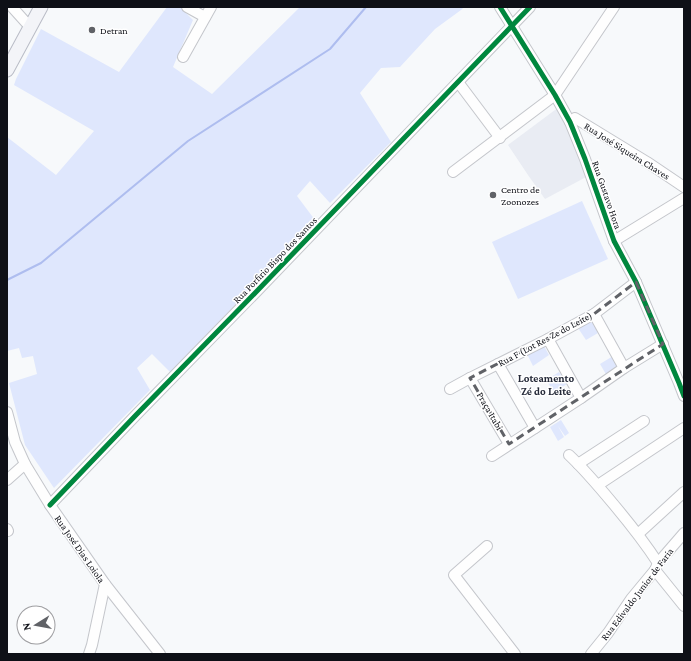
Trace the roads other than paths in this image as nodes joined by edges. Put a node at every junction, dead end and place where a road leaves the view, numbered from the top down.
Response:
1 (12, 7) edge
2 (40, 7) edge
3 (187, 7) edge
4 (211, 7) edge
5 (500, 7) edge
6 (530, 7) edge
7 (614, 7) edge
8 (205, 17) junction
9 (512, 26) junction
10 (30, 27) junction
11 (183, 57) dead end
12 (7, 70) edge
13 (458, 82) junction
14 (555, 95) junction
15 (570, 122) junction
16 (500, 138) junction
17 (453, 172) dead end
18 (684, 187) edge
19 (684, 198) edge
20 (614, 241) junction
21 (636, 282) junction
22 (594, 314) junction
23 (548, 339) junction
24 (663, 344) junction
25 (498, 364) junction
26 (624, 368) junction
27 (470, 378) junction
28 (450, 389) dead end
29 (684, 396) edge
30 (581, 398) junction
31 (7, 412) edge
32 (644, 421) dead end
33 (9, 428) edge
34 (535, 428) junction
35 (684, 428) edge
36 (509, 444) junction
37 (569, 455) dead end
38 (492, 456) dead end
39 (25, 464) junction
40 (578, 464) junction
41 (7, 480) edge
42 (598, 485) junction
43 (684, 492) edge
44 (50, 505) junction
45 (684, 533) edge
46 (638, 534) junction
47 (487, 546) dead end
48 (656, 567) junction
49 (105, 584) junction
50 (684, 605) edge
51 (91, 649) edge
52 (97, 654) edge
53 (160, 654) edge
54 (515, 654) edge
55 (591, 654) edge

1 - 10 street
2 - 10 main road
3 - 8 street
4 - 8 street
5 - 9 street, Rua Gustavo Hora
6 - 9 street, Rua Porfirio Bispo dos Santos
7 - 14 street
8 - 11 street
9 - 13 street, Rua Porfirio Bispo dos Santos
9 - 14 street, Rua Gustavo Hora
10 - 12 main road
13 - 16 street
13 - 44 street, Rua Porfirio Bispo dos Santos
14 - 15 street, Rua Gustavo Hora
14 - 16 street
15 - 18 street, Rua José Siqueira Chaves
15 - 20 street, Rua Gustavo Hora
16 - 17 street
19 - 20 street
20 - 21 street, Rua Gustavo Hora
21 - 22 street, Rua F (Lot Res Ze do Leite)
21 - 24 street, Rua Gustavo Hora
22 - 23 street, Rua F (Lot Res Ze do Leite)
22 - 26 street
23 - 25 street, Rua F (Lot Res Ze do Leite)
23 - 30 street
24 - 26 street
24 - 29 street, Rua Gustavo Hora
25 - 27 street, Rua F (Lot Res Ze do Leite)
25 - 34 street
26 - 30 street
27 - 28 street, Rua F (Lot Res Ze do Leite)
27 - 36 street, Praça Itabi
30 - 34 street
31 - 33 street, Rua José Dias Loiola
32 - 40 street
33 - 39 street, Rua José Dias Loiola
34 - 36 street
35 - 42 street
36 - 38 street
37 - 40 street
39 - 41 street
39 - 44 street, Rua José Dias Loiola
40 - 42 street
42 - 46 street
43 - 46 street
44 - 49 street, Rua José Dias Loiola
45 - 48 street, Rua Edivaldo Junior de Faria
46 - 48 street
47 - 54 street
48 - 50 street
48 - 55 street, Rua Edivaldo Junior de Faria
49 - 51 street
49 - 53 street, Rua José Dias Loiola
51 - 52 street

